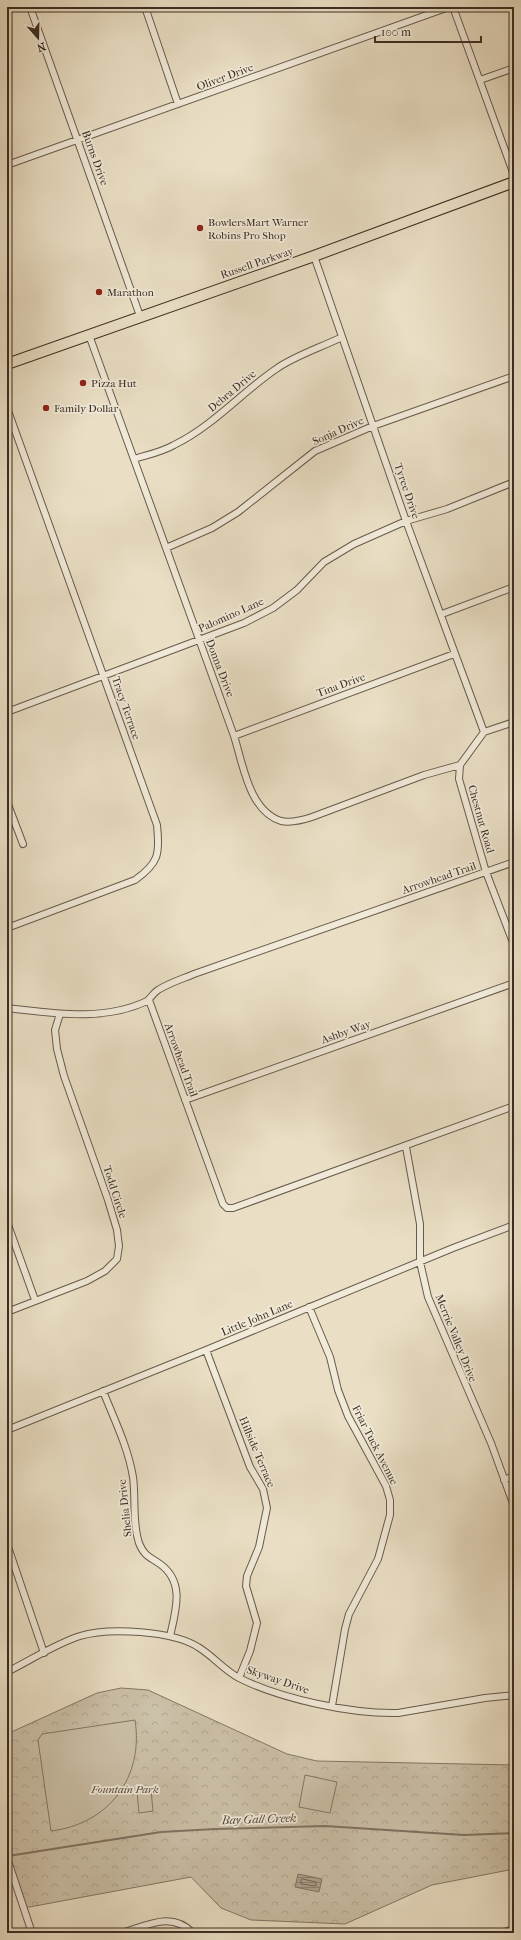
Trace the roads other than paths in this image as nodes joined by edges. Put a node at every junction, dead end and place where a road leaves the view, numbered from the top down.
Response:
1 (30, 7) edge
2 (154, 7) edge
3 (449, 7) edge
4 (453, 7) edge
5 (145, 8) edge
6 (514, 68) edge
7 (480, 80) junction
8 (178, 104) junction
9 (78, 140) junction
10 (7, 165) edge
11 (514, 175) edge
12 (514, 182) edge
13 (314, 256) junction
14 (140, 316) junction
15 (89, 335) junction
16 (342, 337) junction
17 (7, 364) edge
18 (514, 376) edge
19 (7, 408) edge
20 (373, 426) junction
21 (134, 459) junction
22 (514, 482) edge
23 (406, 521) junction
24 (166, 548) junction
25 (514, 587) edge
26 (442, 614) junction
27 (199, 641) junction
28 (454, 654) junction
29 (104, 675) junction
30 (7, 712) edge
31 (514, 722) edge
32 (484, 732) junction
33 (234, 736) junction
34 (460, 764) junction
35 (7, 802) edge
36 (22, 844) dead end
37 (514, 862) edge
38 (486, 872) junction
39 (7, 928) edge
40 (514, 945) edge
41 (514, 983) edge
42 (148, 1000) junction
43 (7, 1008) edge
44 (60, 1014) junction
45 (185, 1100) junction
46 (514, 1106) edge
47 (406, 1147) junction
48 (7, 1222) edge
49 (514, 1225) edge
50 (420, 1262) junction
51 (36, 1300) junction
52 (308, 1307) junction
53 (7, 1312) edge
54 (206, 1350) junction
55 (103, 1391) junction
56 (7, 1430) edge
57 (514, 1476) edge
58 (504, 1480) junction
59 (514, 1506) edge
60 (7, 1544) edge
61 (170, 1636) junction
62 (44, 1653) junction
63 (7, 1672) edge
64 (239, 1678) junction
65 (514, 1695) edge
66 (332, 1706) junction
67 (7, 1858) edge
68 (514, 1929) edge
69 (32, 1933) edge
70 (122, 1933) edge
71 (193, 1933) edge
72 (501, 1933) edge

1 - 9 street, Burns Drive
2 - 5 street
3 - 8 street, Oliver Drive
4 - 7 street
5 - 8 street
6 - 7 street
7 - 11 street
8 - 9 street, Oliver Drive
9 - 10 street, Oliver Drive
9 - 14 street, Burns Drive
12 - 13 main road, Russell Parkway
13 - 14 main road, Russell Parkway
13 - 16 street, Tyree Drive
14 - 15 main road, Russell Parkway
15 - 17 main road, Russell Parkway
15 - 21 street, Donna Drive
16 - 20 street, Tyree Drive
16 - 21 street, Debra Drive
18 - 20 street, Sonja Drive
19 - 29 street, Tracy Terrace
20 - 23 street, Tyree Drive
20 - 24 street, Sonja Drive
21 - 24 street, Donna Drive
22 - 23 street, Palomino Lane
23 - 26 street, Tyree Drive
23 - 27 street, Palomino Lane
24 - 27 street, Donna Drive
25 - 26 street
26 - 28 street, Tyree Drive
27 - 29 street, Palomino Lane
27 - 33 street, Donna Drive
28 - 32 street, Tyree Drive
28 - 33 street, Tina Drive
29 - 30 street, Palomino Lane
29 - 39 street, Tracy Terrace
31 - 32 street
32 - 34 street
33 - 34 street, Donna Drive
34 - 38 street, Chestnut Road
35 - 36 street
37 - 38 street, Arrowhead Trail
38 - 40 street, Chestnut Road
38 - 42 street, Arrowhead Trail
41 - 45 street, Ashby Way
42 - 44 street
42 - 45 street, Arrowhead Trail
43 - 44 street
44 - 51 street, Todd Circle
45 - 47 street, Arrowhead Trail
46 - 47 street, Arrowhead Trail
47 - 50 street, Merrie Valley Drive
48 - 51 street
49 - 50 street, Little John Lane
50 - 52 street, Little John Lane
50 - 58 street, Merrie Valley Drive
51 - 53 street, Todd Circle
52 - 54 street, Little John Lane
52 - 66 street, Friar Tuck Avenue
54 - 55 street, Little John Lane
54 - 64 street, Hillside Terrace
55 - 56 street, Little John Lane
55 - 61 street, Shelia Drive
57 - 58 street
58 - 59 street, Merrie Valley Drive
60 - 62 street
61 - 62 street, Skyway Drive
61 - 64 street, Skyway Drive
62 - 63 street, Skyway Drive
64 - 66 street, Skyway Drive
65 - 66 street, Skyway Drive
67 - 69 street
68 - 72 street
70 - 71 street

